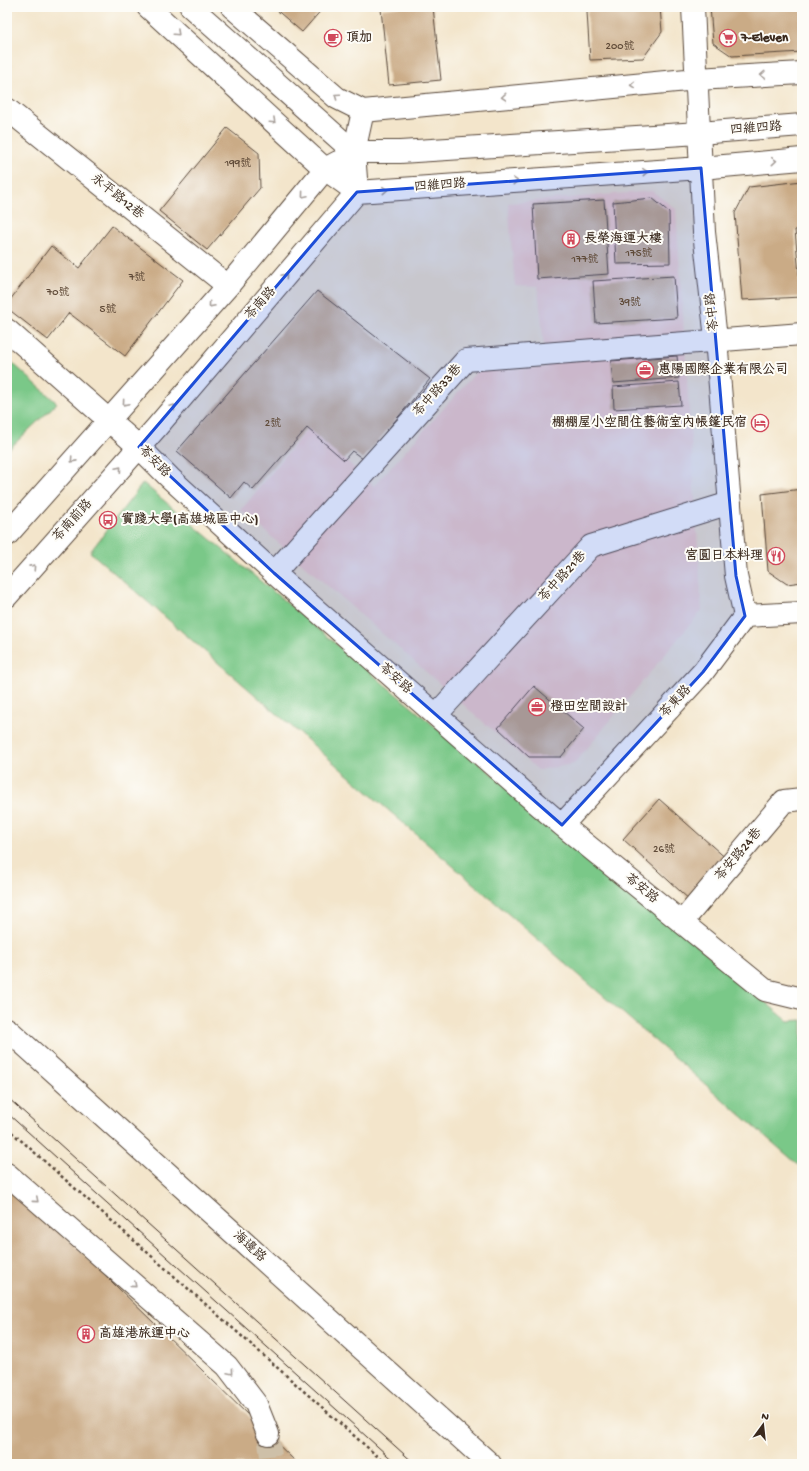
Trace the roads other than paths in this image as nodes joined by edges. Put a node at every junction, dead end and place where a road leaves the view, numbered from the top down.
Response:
1 (148, 7) edge
2 (191, 7) edge
3 (232, 7) edge
4 (693, 7) edge
5 (802, 73) edge
6 (697, 78) junction
7 (7, 109) edge
8 (363, 111) junction
9 (802, 125) edge
10 (699, 133) junction
11 (354, 152) junction
12 (802, 159) edge
13 (701, 168) junction
14 (325, 169) junction
15 (357, 192) junction
16 (228, 286) junction
17 (7, 330) edge
18 (802, 334) edge
19 (716, 339) junction
20 (108, 420) junction
21 (139, 447) junction
22 (730, 502) junction
23 (7, 535) edge
24 (274, 573) junction
25 (7, 596) edge
26 (802, 613) edge
27 (745, 616) junction
28 (436, 715) junction
29 (802, 799) edge
30 (562, 825) junction
31 (682, 922) junction
32 (802, 999) edge
33 (7, 1029) edge
34 (7, 1174) edge
35 (268, 1434) tunnel mouth
36 (489, 1464) edge

1 -> 14 street
2 - 11 street
8 -> 3 street
4 - 6 street, 苓中路
5 -> 6 street
6 -> 8 street
6 - 10 street, 苓中路
7 - 16 street, 永平路12巷
8 - 11 street
9 - 10 street, 四維四路
10 - 11 street, 四維四路
10 - 13 street, 苓中路
11 - 14 street
11 - 15 street
13 -> 12 street, 四維四路
15 -> 13 street, 四維四路
13 - 19 street, 苓中路
14 - 15 street
14 -> 16 street
21 -> 15 street, 苓南路
16 -> 20 street
17 - 20 street, 苓安路
18 - 19 street, 苓中路33巷
19 - 22 street, 苓中路
19 - 24 street, 苓中路33巷
20 - 21 street, 苓安路
20 -> 23 street
21 - 24 street, 苓安路
25 -> 21 street, 苓南前路
22 - 27 street, 苓中路
22 - 28 street, 苓中路21巷
24 - 28 street, 苓安路
26 - 27 street
27 - 30 street, 苓東路
28 - 30 street, 苓安路
29 - 31 street, 苓安路24巷
30 - 31 street, 苓安路
31 - 32 street, 苓安路
33 - 36 street, 海邊路
34 -> 35 street

